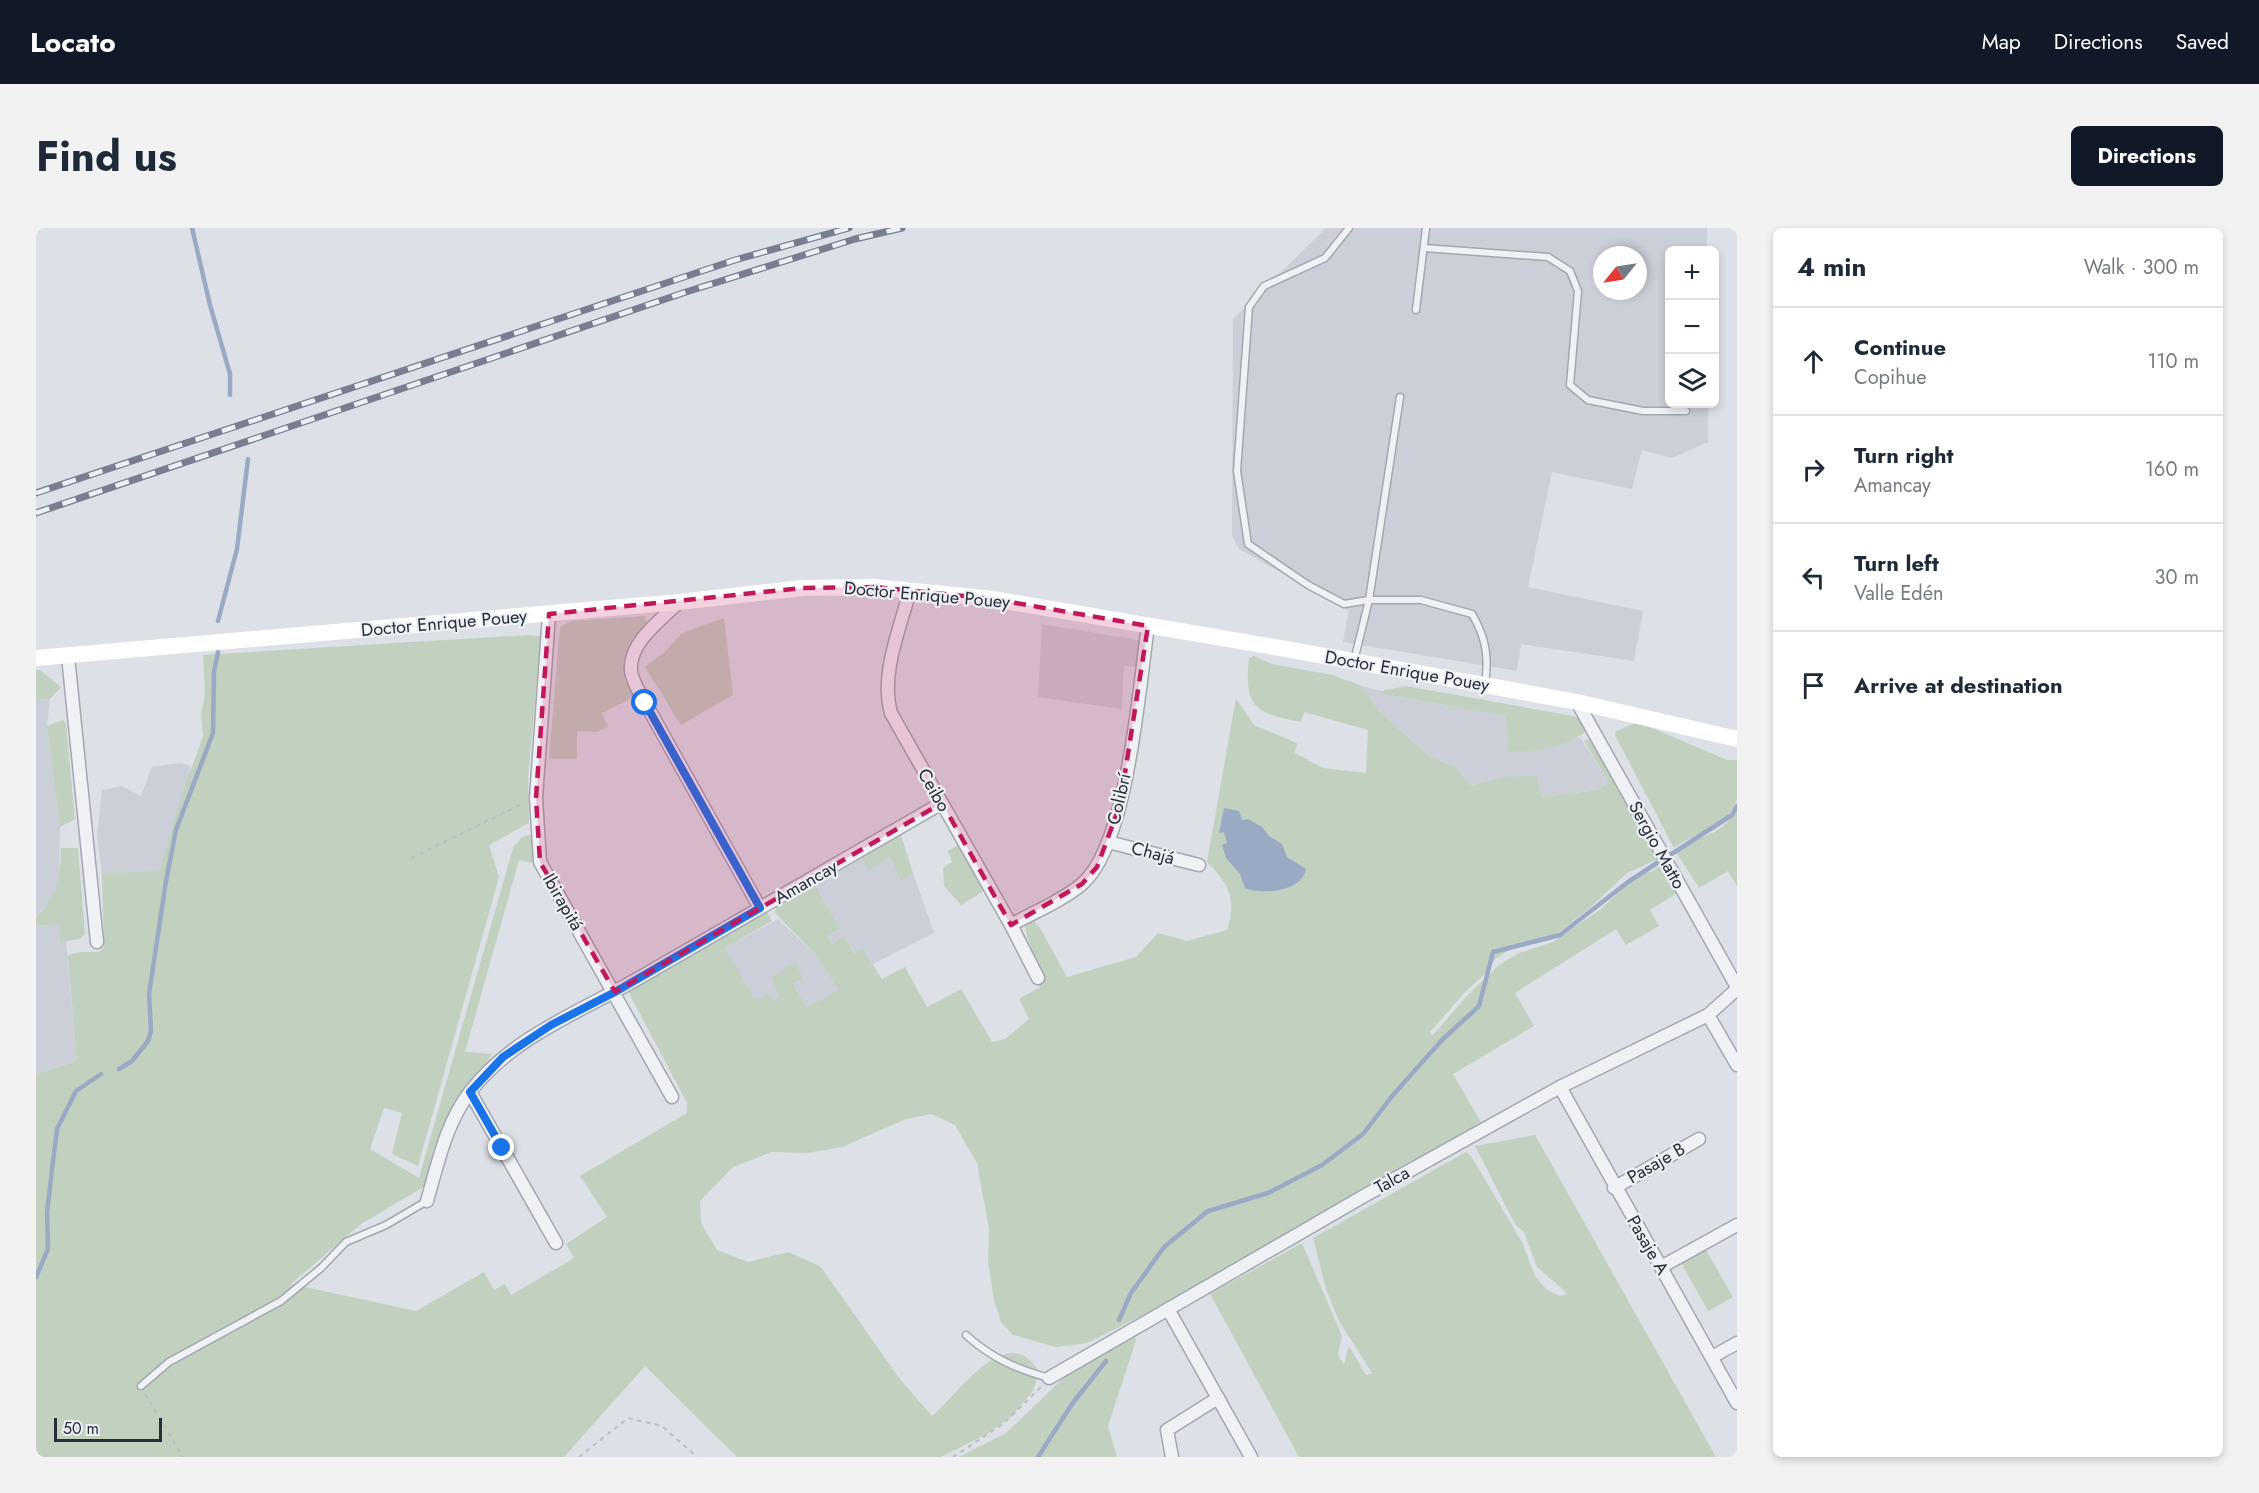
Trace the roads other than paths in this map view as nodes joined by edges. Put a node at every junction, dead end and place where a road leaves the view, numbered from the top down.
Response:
1 (1349, 228) edge
2 (1426, 228) edge
3 (1424, 248) junction
4 (1416, 310) dead end
5 (1400, 397) dead end
6 (1686, 411) dead end
7 (910, 590) junction
8 (1370, 600) junction
9 (679, 602) junction
10 (549, 614) junction
11 (1148, 626) junction
12 (68, 656) junction
13 (36, 658) edge
14 (1354, 662) junction
15 (1485, 685) junction
16 (1577, 702) junction
17 (1737, 739) edge
18 (942, 803) junction
19 (1108, 842) junction
20 (1199, 865) dead end
21 (760, 908) junction
22 (1011, 925) junction
23 (97, 942) dead end
24 (1038, 978) dead end
25 (1737, 988) edge
26 (615, 992) junction
27 (1708, 1014) junction
28 (1737, 1065) edge
29 (1560, 1087) junction
30 (470, 1092) junction
31 (672, 1097) dead end
32 (1698, 1139) dead end
33 (1614, 1188) junction
34 (428, 1201) joint
35 (1737, 1225) edge
36 (556, 1243) dead end
37 (1661, 1267) junction
38 (1168, 1309) junction
39 (966, 1335) dead end
40 (1737, 1343) edge
41 (1712, 1358) junction
42 (1049, 1378) joint
43 (141, 1386) road end
44 (1218, 1398) junction
45 (1737, 1403) edge
46 (1172, 1457) edge
47 (1251, 1457) edge

1 - 8 lane
2 - 3 lane
3 - 4 lane
3 - 6 lane
5 - 8 lane
7 - 9 street, Doctor Enrique Pouey
7 - 11 street, Doctor Enrique Pouey
7 - 18 street, Ceibo
8 - 14 lane
8 - 15 lane
9 - 10 street, Doctor Enrique Pouey
9 - 21 street
10 - 12 street, Doctor Enrique Pouey
10 - 26 street, Ibirapitá
11 - 14 street, Doctor Enrique Pouey
11 - 19 street, Colibrí
12 - 13 street, Doctor Enrique Pouey
12 - 23 street
14 - 15 street, Doctor Enrique Pouey
15 - 16 street, Doctor Enrique Pouey
16 - 17 street, Doctor Enrique Pouey
16 - 25 street, Sergio Matto
18 - 21 street, Amancay
18 - 22 street, Ceibo
19 - 20 street, Chajá
19 - 22 street, Colibrí
21 - 26 street, Amancay
22 - 24 street, Ceibo
25 - 27 street, Talca
26 - 30 street, Amancay
26 - 31 street, Ibirapitá
27 - 28 street
27 - 29 street, Talca
29 - 33 street, Pasaje A
29 - 38 street, Talca
30 - 34 street, Amancay
30 - 36 street
32 - 33 street, Pasaje B
33 - 37 street, Pasaje A
34 - 43 lane
35 - 37 street
37 - 41 street, Pasaje A
38 - 42 street, Talca
38 - 44 street
39 - 42 lane
40 - 41 street
41 - 45 street, Pasaje A
44 - 46 street
44 - 47 street

